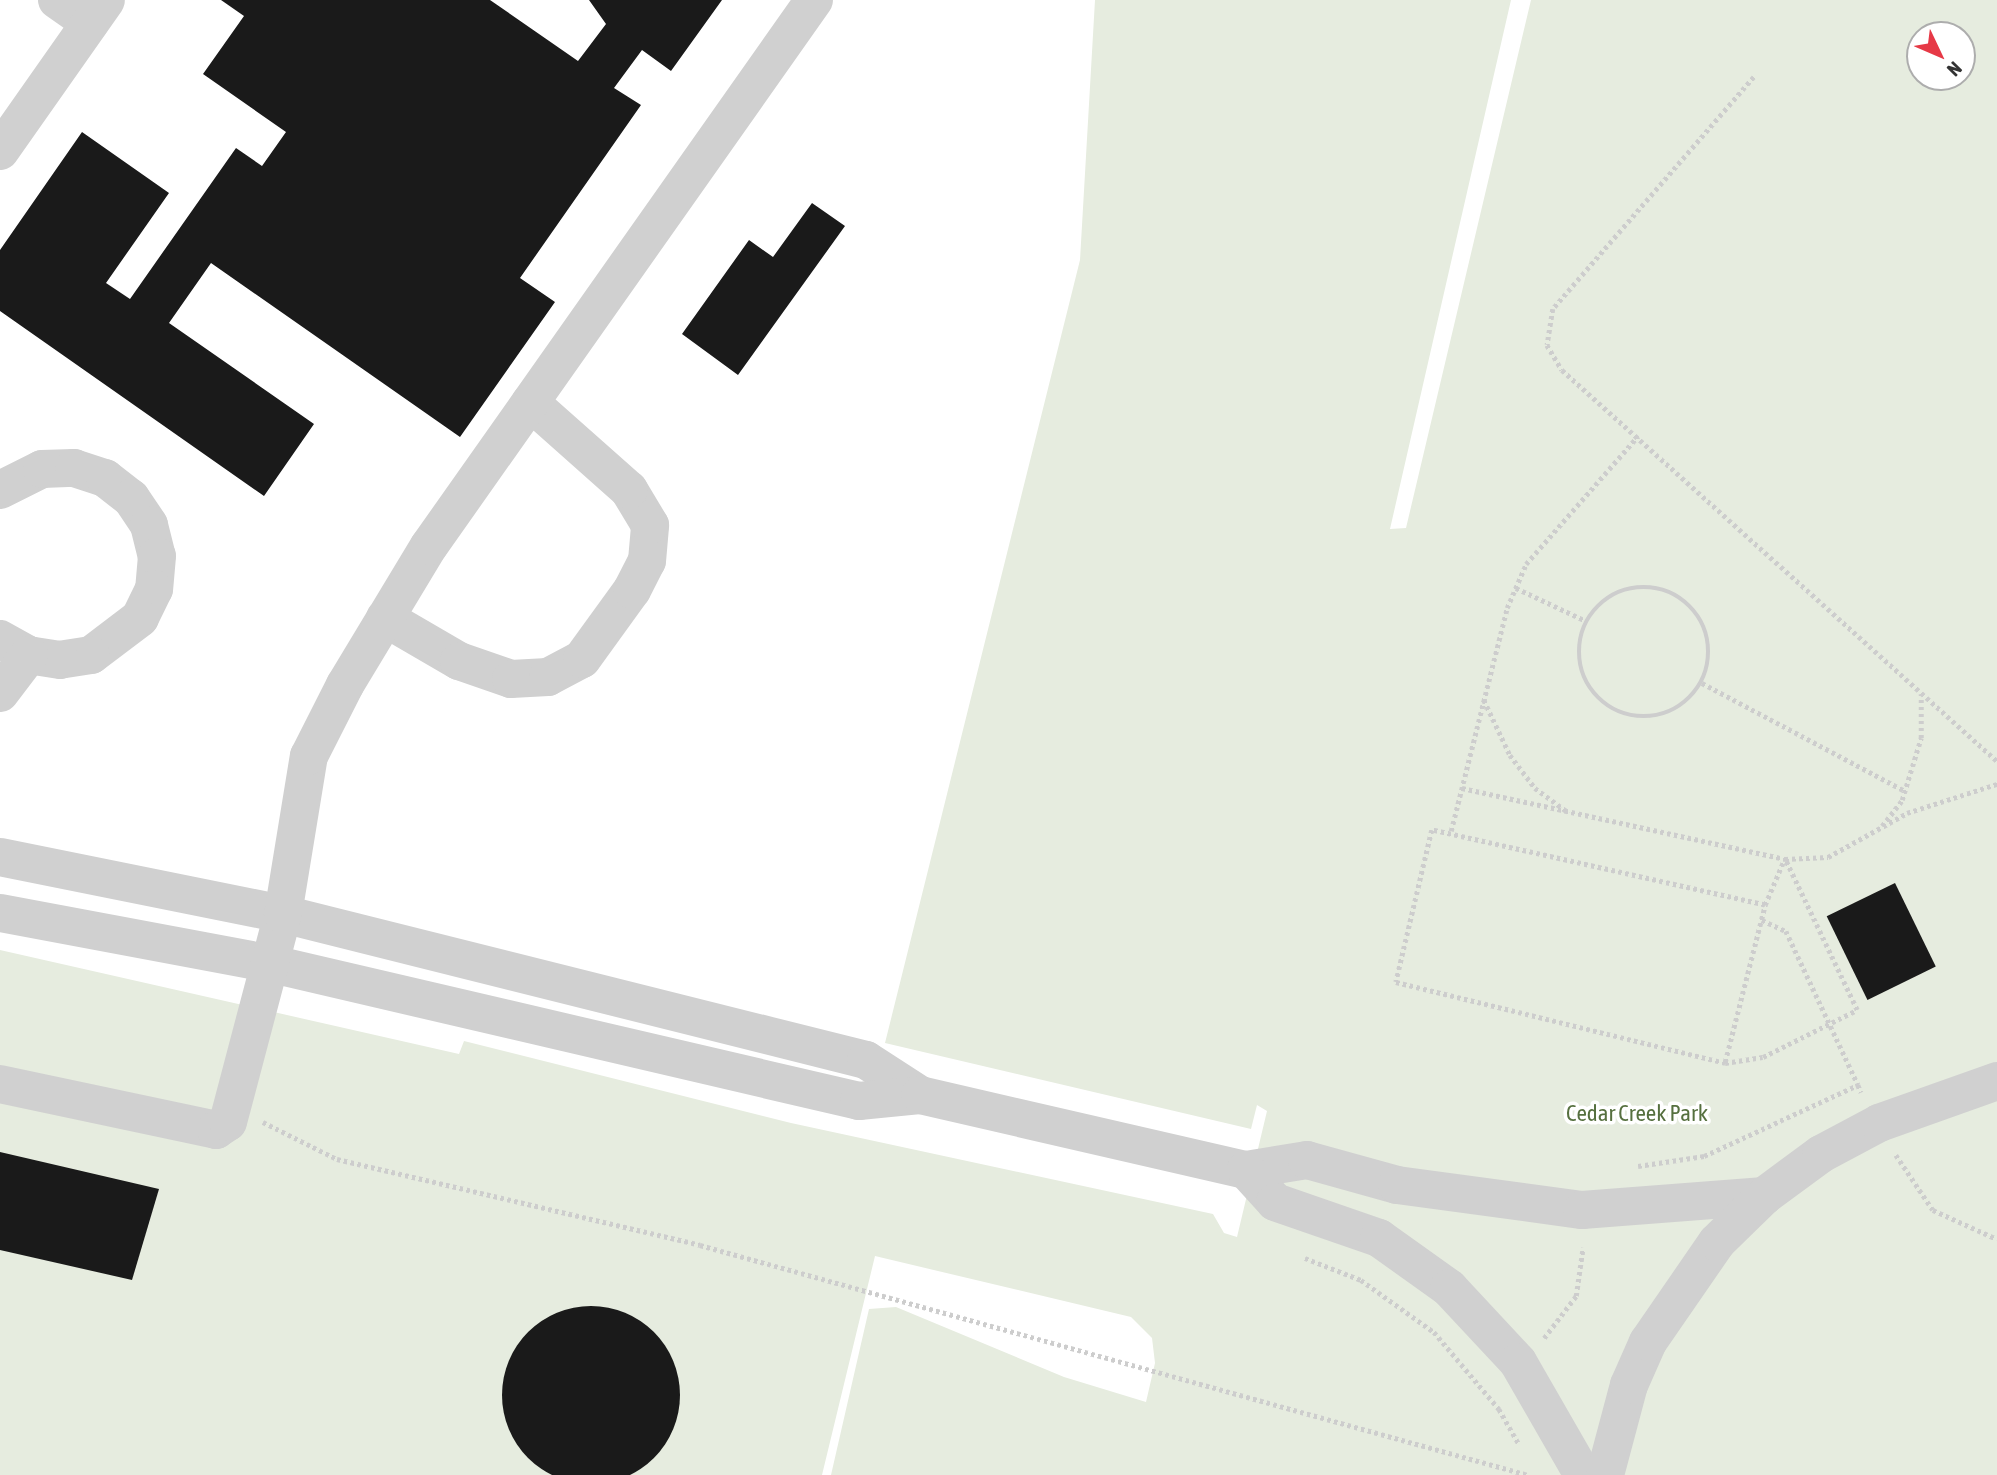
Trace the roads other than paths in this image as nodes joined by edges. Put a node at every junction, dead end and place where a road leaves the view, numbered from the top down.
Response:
1 (57, 0) edge
2 (814, 0) edge
3 (98, 12) edge
4 (0, 151) edge
5 (530, 402) junction
6 (0, 490) edge
7 (385, 618) junction
8 (15, 647) edge
9 (0, 693) edge
10 (0, 857) edge
11 (0, 913) edge
12 (283, 914) junction
13 (272, 964) junction
14 (1997, 1081) edge
15 (0, 1084) edge
16 (920, 1095) junction
17 (1246, 1170) junction
18 (1397, 1185) junction
19 (1764, 1196) junction
20 (1379, 1238) junction
21 (1583, 1475) edge
22 (1605, 1475) edge

1 - 3 street
2 - 5 street
3 - 4 street
5 - 7 street
5 - 7 street
6 - 8 street
7 - 12 street
8 - 9 street
10 - 12 street
11 - 13 street
12 - 13 street
12 - 16 street
13 - 15 street
13 - 16 street
14 - 19 street
16 - 17 street
17 - 18 street
17 - 20 street
18 - 19 street
18 - 20 street
19 - 22 street
20 - 21 street

